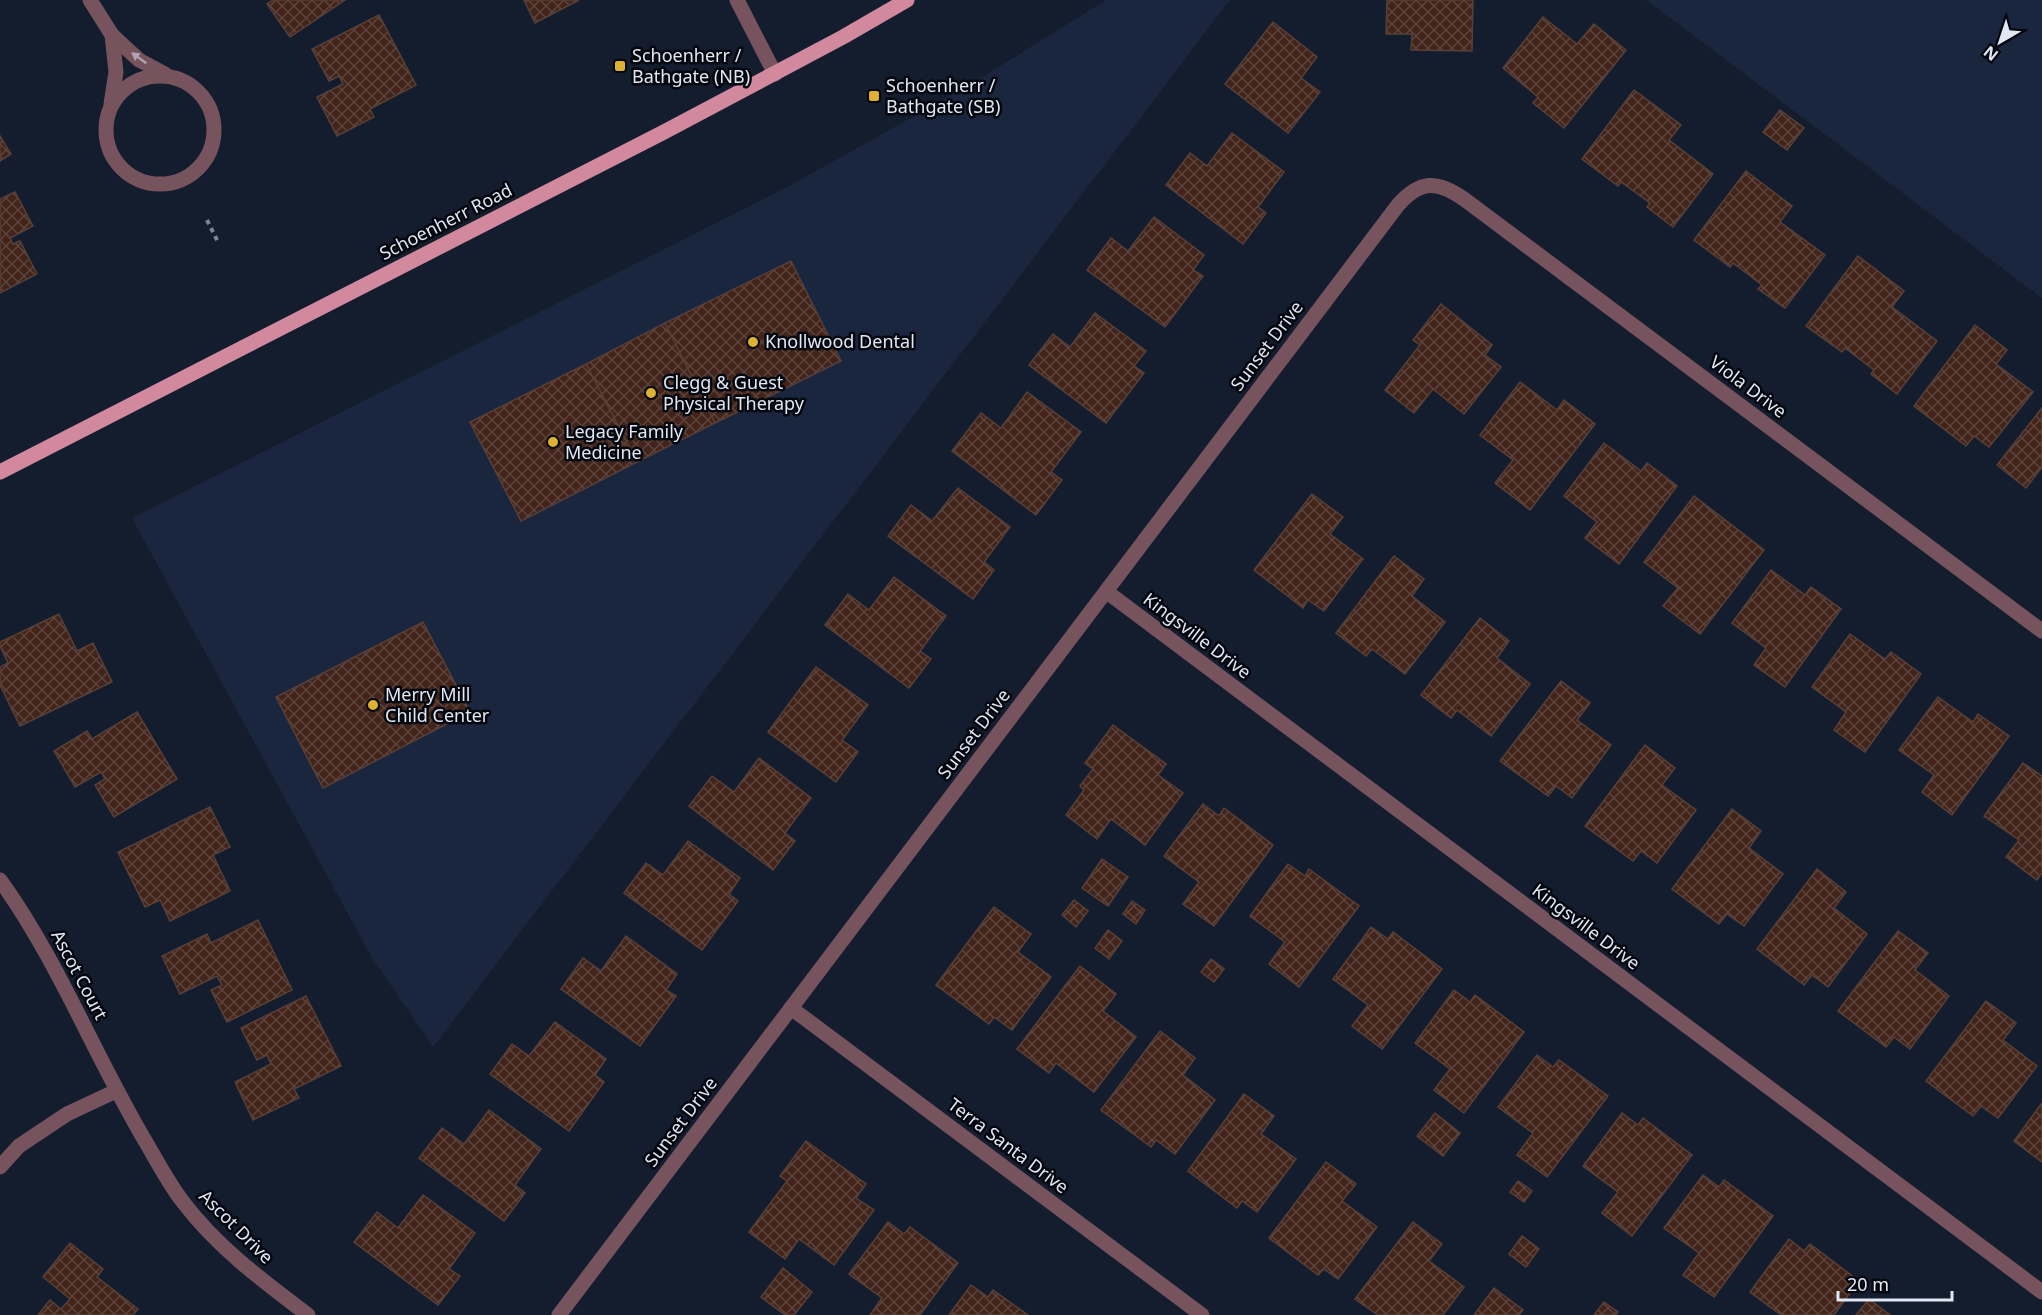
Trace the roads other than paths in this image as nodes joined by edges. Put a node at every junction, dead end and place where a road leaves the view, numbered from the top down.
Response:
1 (90, 0) edge
2 (737, 0) edge
3 (907, 0) edge
4 (112, 35) junction
5 (775, 74) junction
6 (169, 76) junction
7 (111, 105) junction
8 (1427, 185) joint
9 (0, 472) edge
10 (1107, 592) junction
11 (2042, 631) edge
12 (0, 880) edge
13 (791, 1008) junction
14 (116, 1091) junction
15 (0, 1167) edge
16 (2042, 1292) edge
17 (308, 1315) edge
18 (559, 1315) edge
19 (1202, 1315) edge

1 - 4 street
2 - 5 street
3 - 5 main road, Schoenherr Road
6 -> 4 street
4 - 7 street
5 - 9 main road, Schoenherr Road
6 - 7 street
6 - 7 street
8 - 10 street, Sunset Drive
8 - 11 street, Viola Drive
10 - 13 street, Sunset Drive
10 - 16 street, Kingsville Drive
12 - 14 street, Ascot Court
13 - 18 street, Sunset Drive
13 - 19 street, Terra Santa Drive
14 - 15 street
14 - 17 street, Ascot Drive

